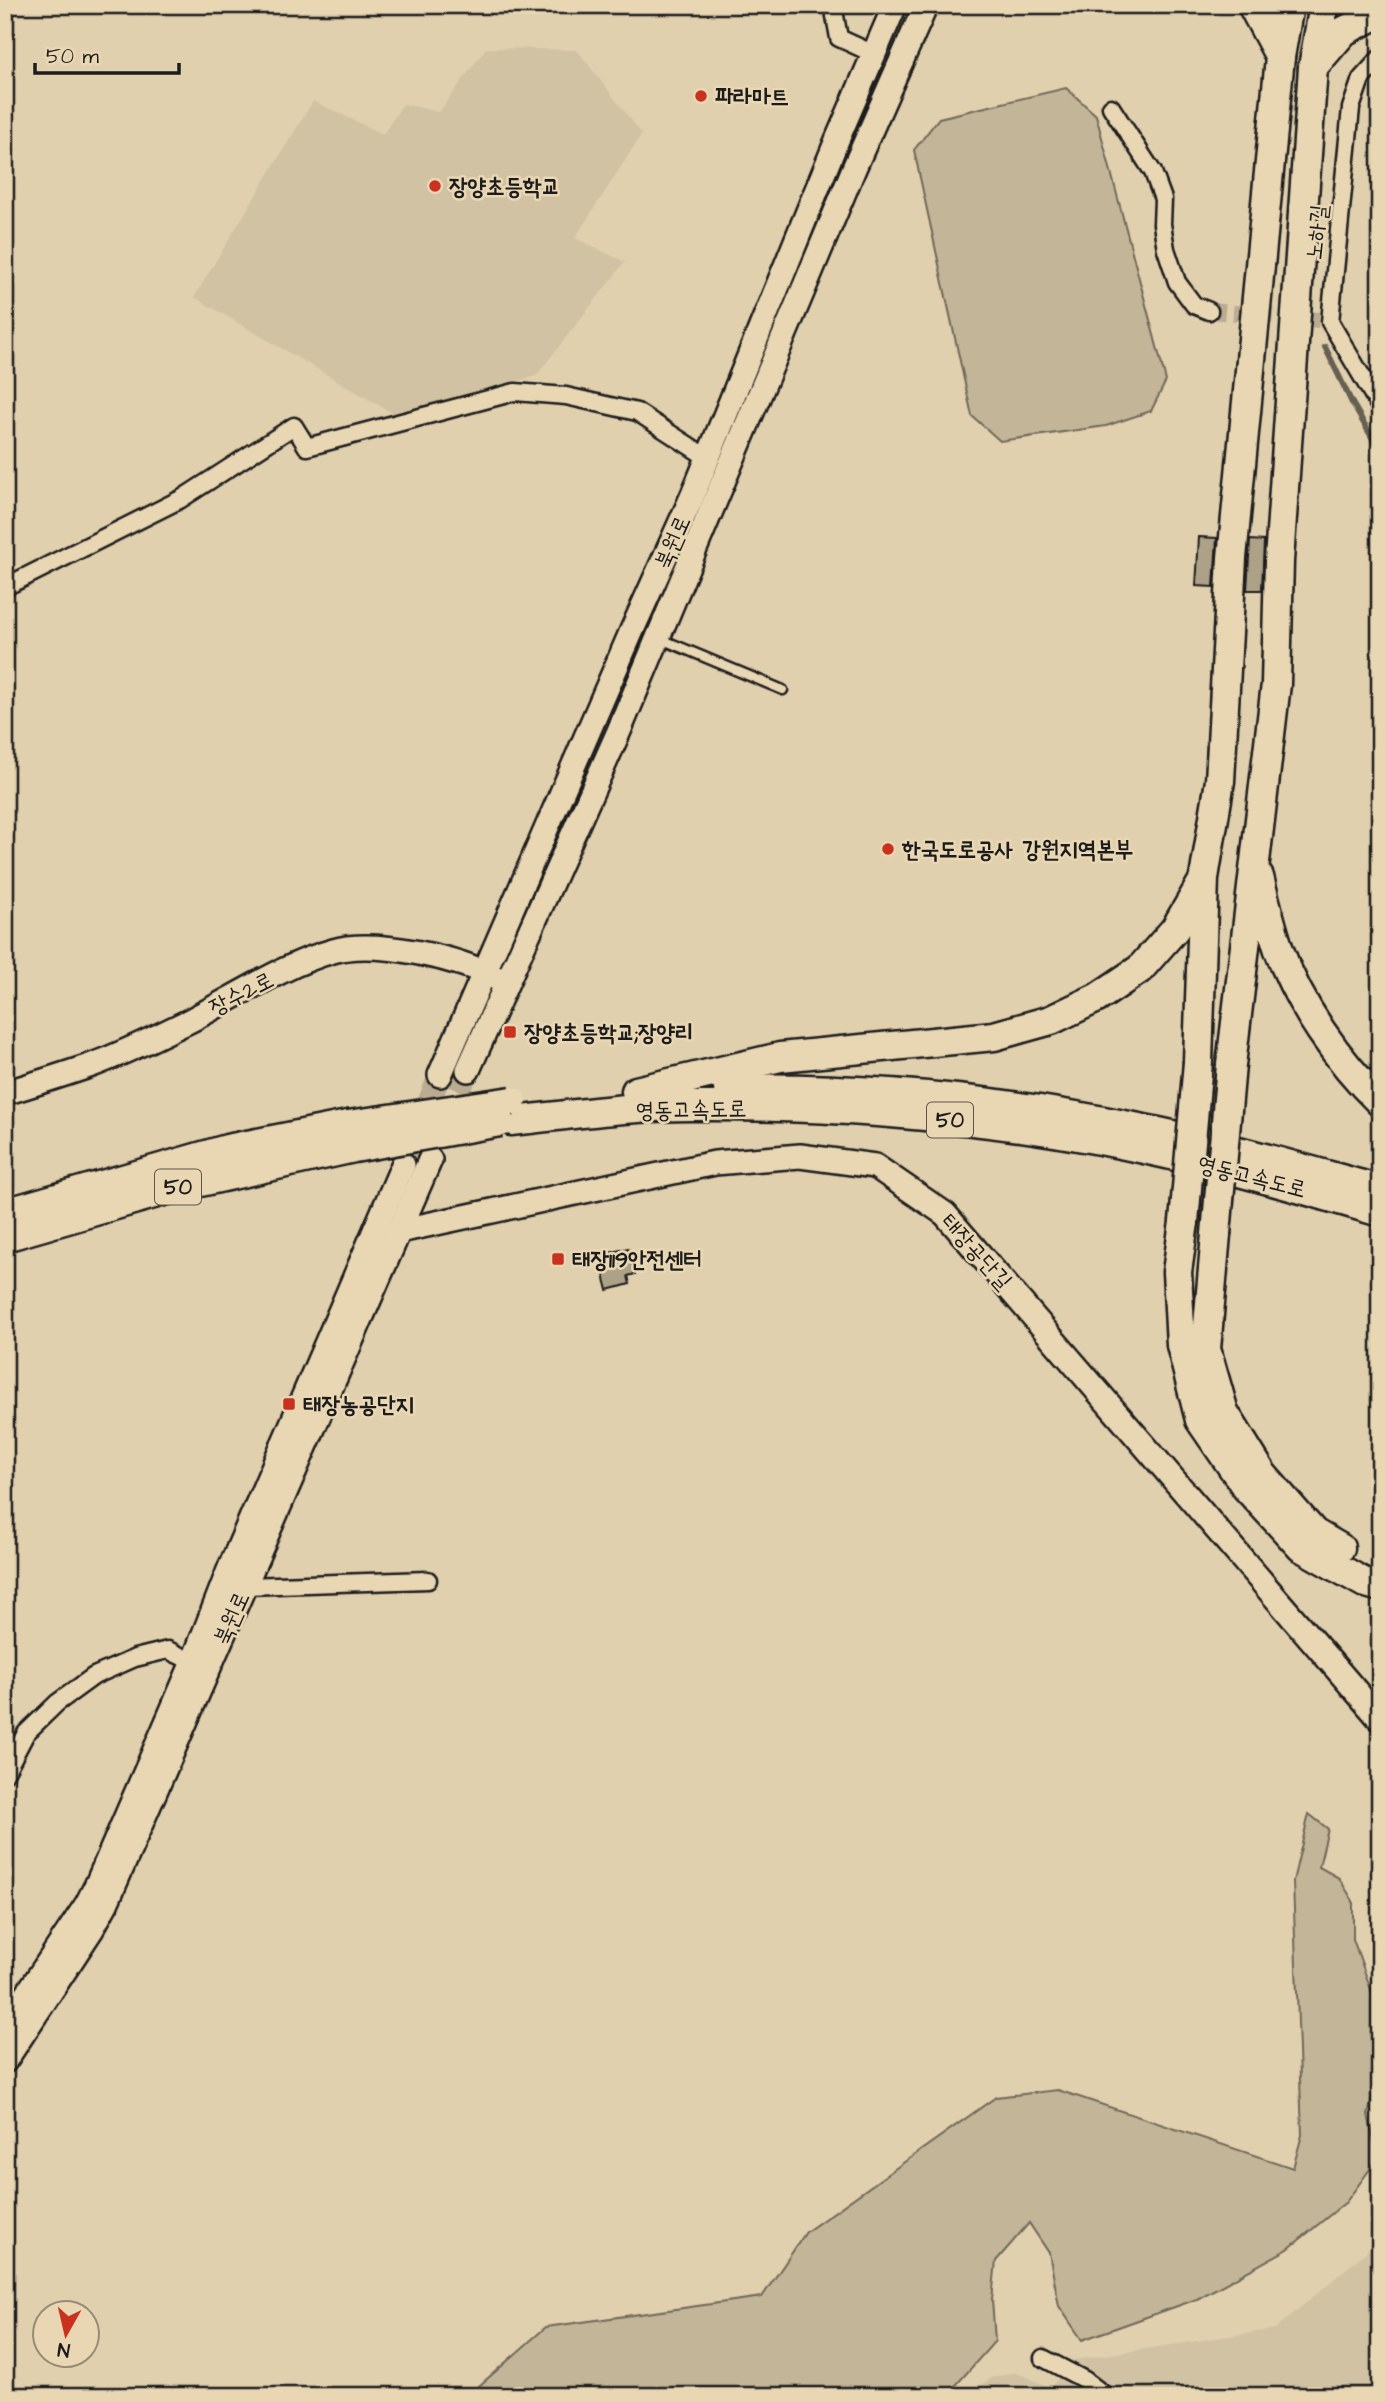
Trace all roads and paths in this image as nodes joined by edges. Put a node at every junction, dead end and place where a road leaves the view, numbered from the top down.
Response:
1 (833, 5) edge
2 (895, 5) edge
3 (926, 5) edge
4 (1252, 5) edge
5 (1289, 5) edge
6 (1324, 5) edge
7 (1380, 13) edge
8 (874, 54) junction
9 (1280, 57) junction
10 (1380, 58) edge
11 (1313, 67) junction
12 (1111, 107) dead end
13 (1209, 311) tunnel mouth
14 (1380, 407) edge
15 (708, 458) junction
16 (5, 587) edge
17 (633, 628) junction
18 (658, 638) junction
19 (783, 690) dead end
20 (1255, 863) junction
21 (1204, 878) junction
22 (486, 972) junction
23 (506, 984) junction
24 (468, 1069) tunnel mouth
25 (440, 1075) tunnel mouth
26 (636, 1091) junction
27 (5, 1093) edge
28 (1380, 1102) edge
29 (512, 1111) junction
30 (351, 1136) junction
31 (430, 1160) tunnel mouth
32 (403, 1164) tunnel mouth
33 (1380, 1190) edge
34 (1380, 1212) edge
35 (5, 1213) edge
36 (389, 1227) junction
37 (5, 1237) edge
38 (1380, 1568) edge
39 (428, 1580) dead end
40 (236, 1582) junction
41 (1380, 1587) edge
42 (193, 1662) junction
43 (1380, 1719) edge
44 (5, 1773) edge
45 (5, 2027) edge
46 (5, 2062) edge
47 (1044, 2358) dead end
48 (1106, 2396) edge

1 - 8 street
2 - 8 street, 북원로
3 - 18 street, 북원로
4 - 9 highway
5 - 9 highway
6 - 11 highway
7 - 11 highway
8 - 15 street, 북원로
9 - 21 highway
10 - 14 street, 노하길
11 - 20 highway
12 - 13 street
15 - 16 street
15 - 17 street, 북원로
17 - 18 street
17 - 22 street, 북원로
18 - 19 lane
18 - 23 street, 북원로
20 - 28 highway
20 - 38 highway, bridge
21 - 26 highway
21 - 41 highway, bridge
22 - 23 street, 장수2로
22 - 25 street, 북원로
22 - 27 street, 장수2로
23 - 24 street, 북원로
26 - 29 highway, 영동고속도로 / 50
26 - 33 highway, 영동고속도로 / 50
29 - 30 highway, 영동고속도로 / 50, bridge
29 - 34 highway, 영동고속도로 / 50
30 - 35 highway, 영동고속도로 / 50
30 - 37 highway, 영동고속도로 / 50
31 - 36 street, 북원로
32 - 36 street, 북원로
36 - 40 street, 북원로
36 - 43 street, 태장공단길
39 - 40 street
40 - 42 street, 북원로
40 - 46 street, 북원로
42 - 44 street
42 - 45 street, 북원로
47 - 48 street

